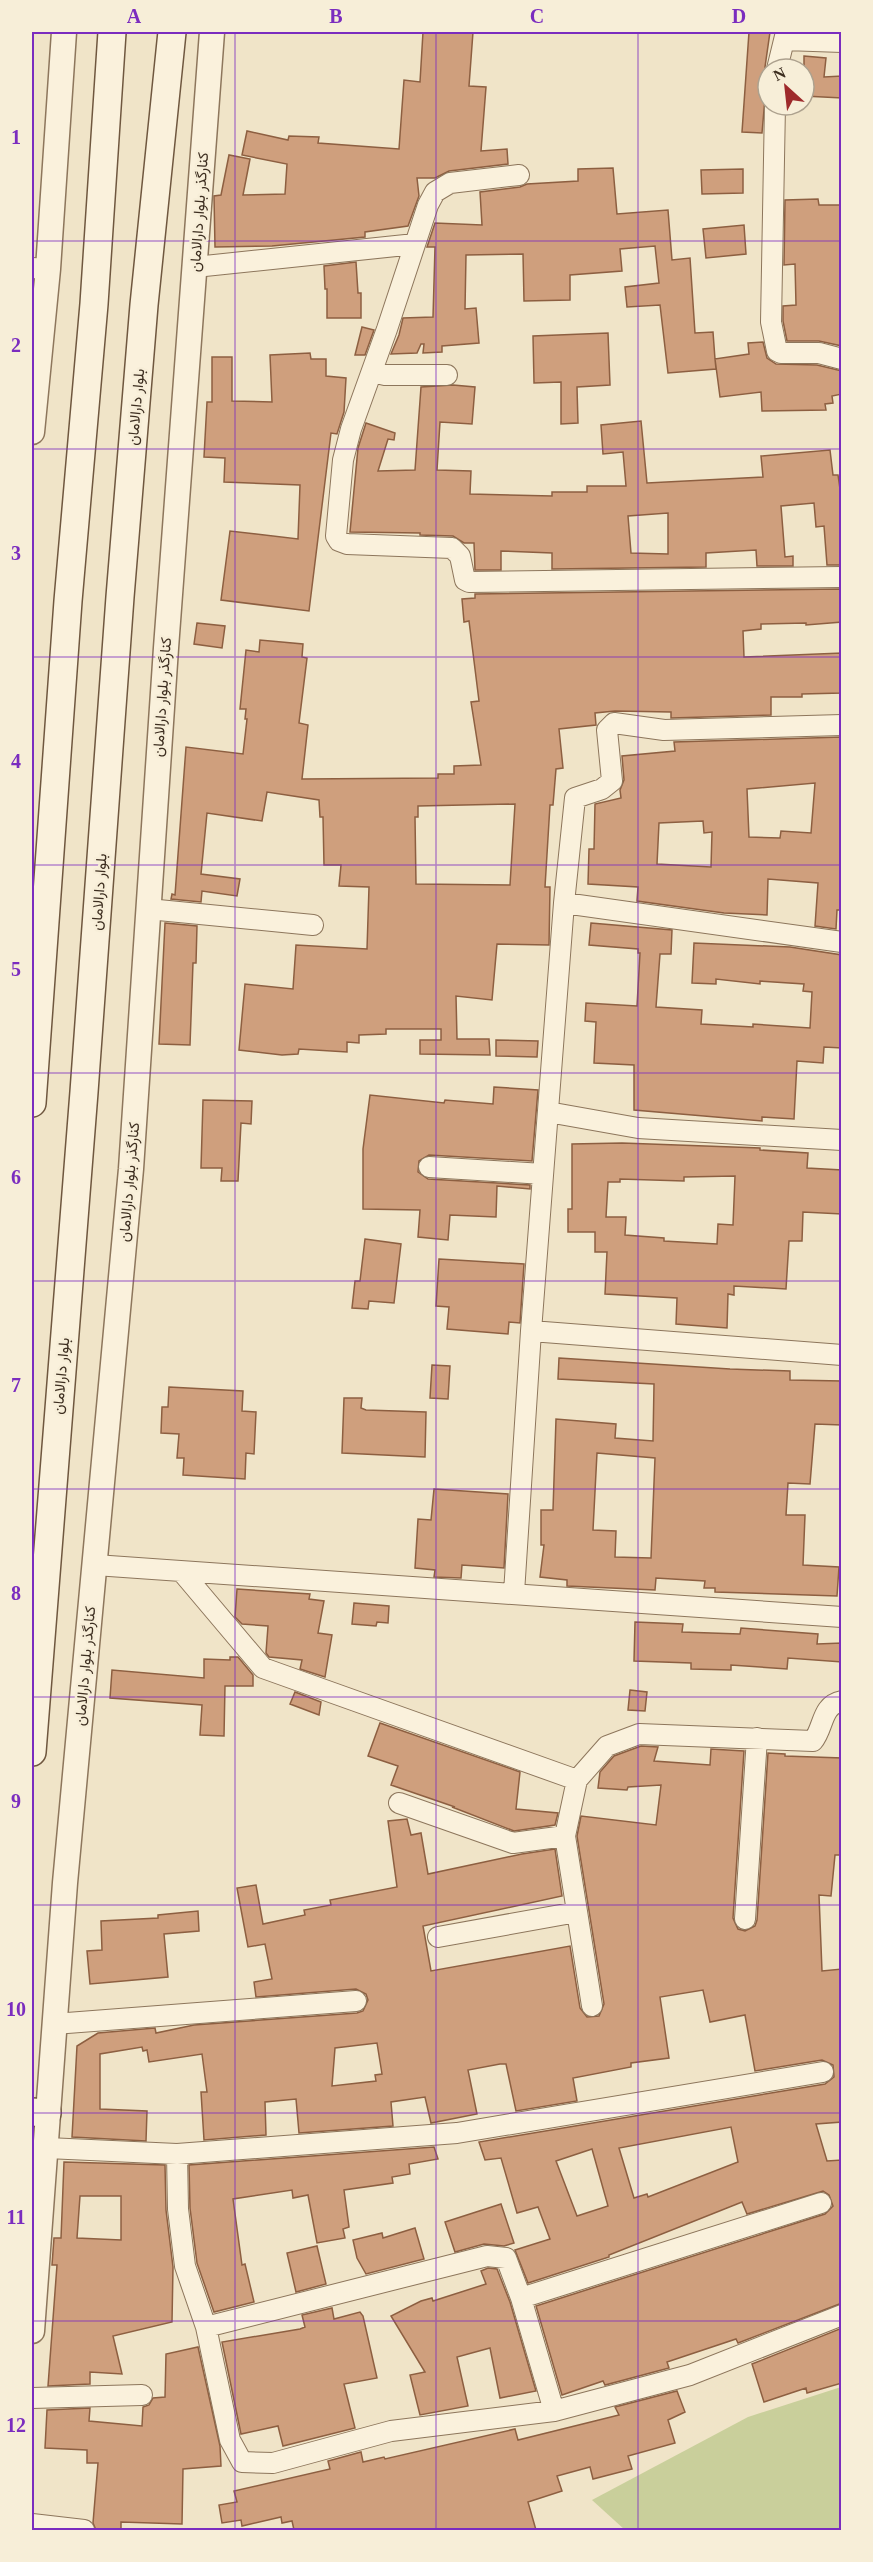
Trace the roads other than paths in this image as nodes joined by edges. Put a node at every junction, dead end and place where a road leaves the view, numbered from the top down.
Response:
1 (64, 32) edge
2 (112, 32) edge
3 (172, 32) edge
4 (212, 32) edge
5 (786, 36) edge
6 (842, 42) edge
7 (780, 57) edge
8 (775, 117) edge
9 (519, 175) dead end
10 (415, 244) junction
11 (195, 267) junction
12 (40, 268) edge
13 (842, 359) edge
14 (372, 372) junction
15 (447, 375) dead end
16 (32, 432) edge
17 (842, 577) edge
18 (842, 725) edge
19 (564, 903) junction
20 (148, 909) junction
21 (313, 925) dead end
22 (842, 942) edge
23 (32, 1103) edge
24 (548, 1112) junction
25 (842, 1140) edge
26 (429, 1167) dead end
27 (543, 1174) junction
28 (531, 1331) junction
29 (842, 1354) edge
30 (95, 1565) junction
31 (182, 1572) junction
32 (514, 1593) junction
33 (842, 1617) edge
34 (842, 1701) edge
35 (757, 1738) junction
36 (32, 1752) edge
37 (578, 1780) junction
38 (399, 1803) dead end
39 (565, 1836) junction
40 (576, 1912) junction
41 (745, 1919) dead end
42 (438, 1937) dead end
43 (356, 2001) dead end
44 (592, 2006) dead end
45 (54, 2024) junction
46 (823, 2072) dead end
47 (39, 2112) edge
48 (47, 2148) junction
49 (177, 2154) junction
50 (820, 2203) dead end
51 (521, 2298) junction
52 (842, 2315) edge
53 (206, 2327) junction
54 (32, 2331) edge
55 (142, 2395) dead end
56 (32, 2398) edge
57 (554, 2410) junction
58 (32, 2524) edge
59 (84, 2530) edge

1 - 12 street
2 - 23 main road
3 - 36 main road, بلوار دارالامان
4 - 11 street, کنارگذر بلوار دارالامان
5 - 6 street
5 - 7 street
8 - 13 street
9 - 10 street
10 - 11 street
10 - 14 street
11 - 20 street, کنارگذر بلوار دارالامان
12 - 16 street
14 - 15 street
14 - 17 street
18 - 19 street
19 - 22 street
19 - 24 street
20 - 21 street
20 - 30 street, کنارگذر بلوار دارالامان
24 - 25 street
24 - 27 street
26 - 27 street
27 - 28 street
28 - 29 street
28 - 32 street
30 - 31 street
30 - 45 street, کنارگذر بلوار دارالامان
31 - 32 street
31 - 37 street
32 - 33 street
34 - 35 street
35 - 37 street
35 - 41 street
37 - 39 street
38 - 39 street
39 - 40 street
40 - 42 street
40 - 44 street
43 - 45 street
45 - 47 street, کنارگذر بلوار دارالامان
46 - 49 street
47 - 48 street, کنارگذر بلوار دارالامان
48 - 49 street
48 - 54 street, کنارگذر بلوار دارالامان
49 - 53 street
50 - 51 street
51 - 53 street
51 - 57 street
52 - 57 street
53 - 57 street
55 - 56 street
58 - 59 street

